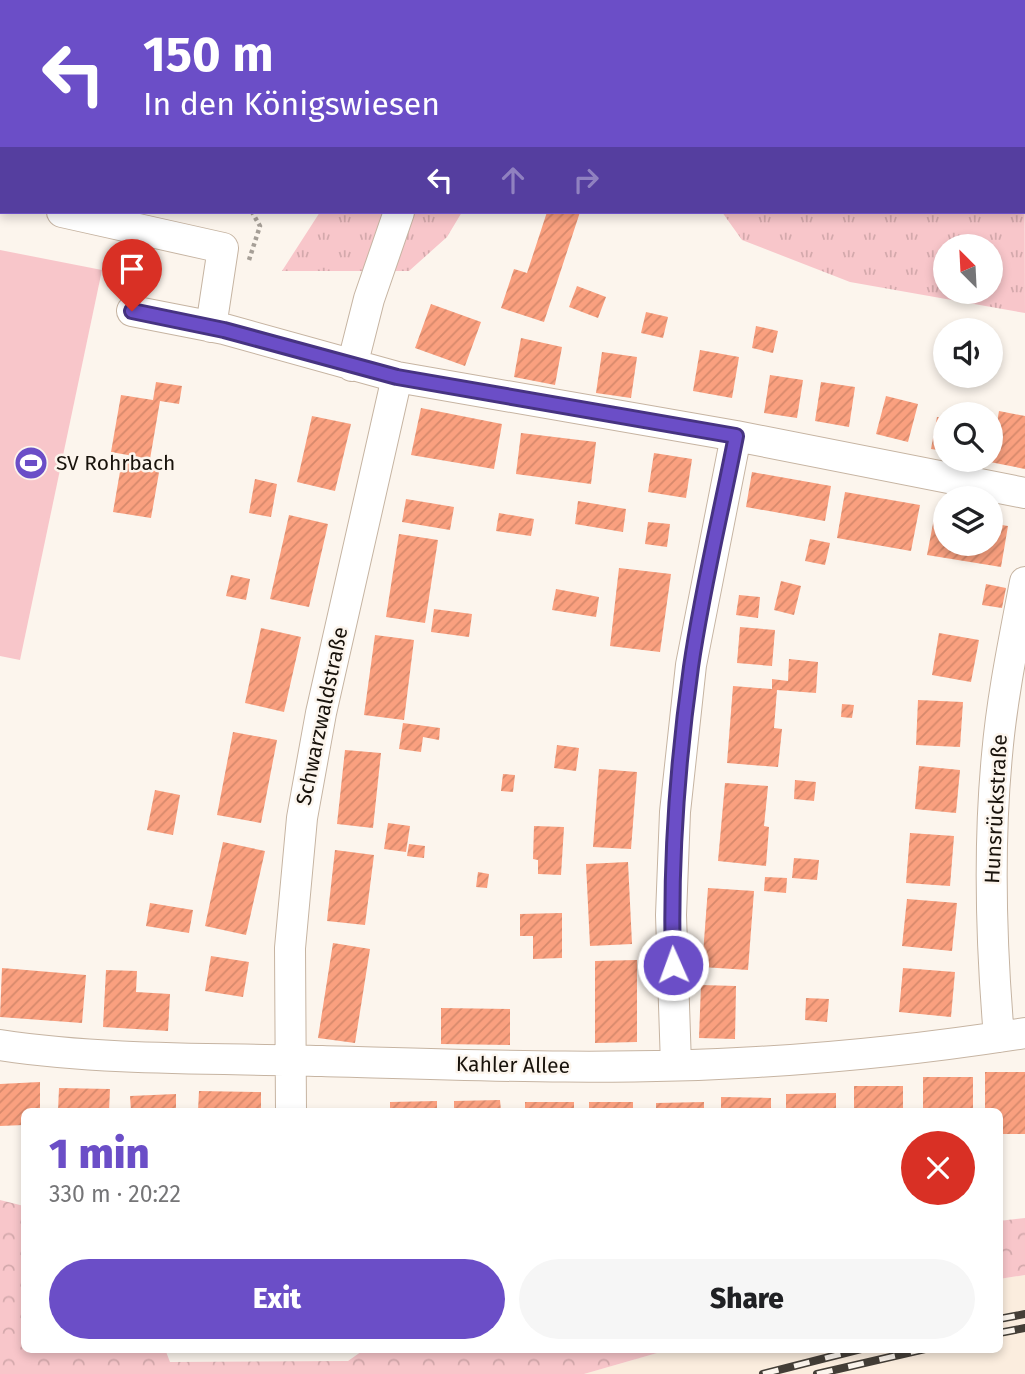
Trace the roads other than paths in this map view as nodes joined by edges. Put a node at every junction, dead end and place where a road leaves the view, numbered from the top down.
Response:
1 (71, 214) edge
2 (397, 214) edge
3 (132, 311) dead end
4 (211, 327) junction
5 (352, 366) junction
6 (397, 377) junction
7 (736, 436) junction
8 (1025, 493) edge
9 (1025, 582) edge
10 (1012, 1035) edge
11 (0, 1045) edge
12 (290, 1060) junction
13 (676, 1065) junction
14 (291, 1108) edge

1 - 4 street
2 - 5 street
3 - 4 street
4 - 5 street
5 - 6 street
6 - 7 street
6 - 12 street, Schwarzwaldstraße
7 - 8 street
7 - 13 street
9 - 10 street, Hunsrückstraße
10 - 13 street, Kahler Allee
11 - 12 street, Kahler Allee
12 - 13 street, Kahler Allee
12 - 14 street, Schwarzwaldstraße

